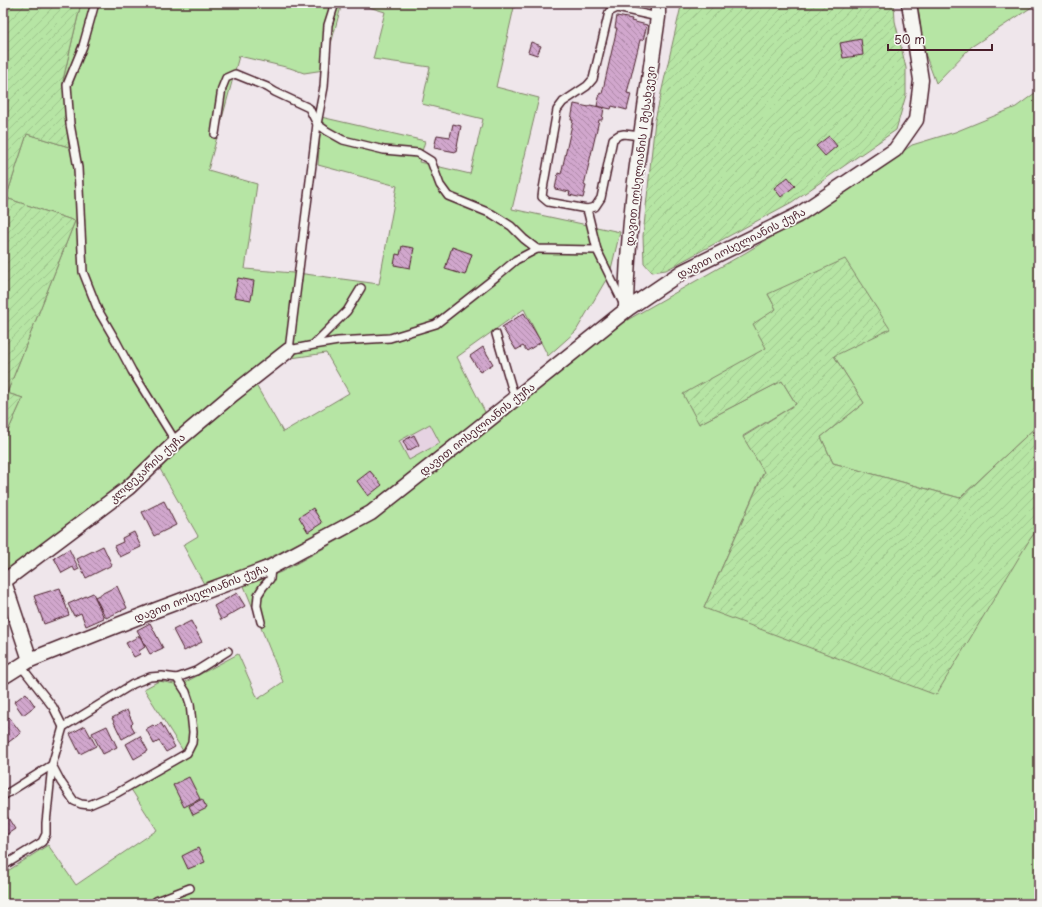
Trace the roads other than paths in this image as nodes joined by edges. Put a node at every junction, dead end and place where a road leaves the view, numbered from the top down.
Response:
1 (95, 3) edge
2 (335, 3) edge
3 (658, 3) edge
4 (909, 3) edge
5 (658, 17) junction
6 (317, 124) junction
7 (215, 134) dead end
8 (640, 136) junction
9 (587, 209) junction
10 (537, 249) junction
11 (597, 250) junction
12 (360, 288) dead end
13 (626, 310) junction
14 (496, 334) dead end
15 (314, 344) junction
16 (289, 350) junction
17 (515, 399) junction
18 (176, 442) junction
19 (271, 567) junction
20 (4, 582) edge
21 (261, 622) dead end
22 (228, 651) dead end
23 (25, 662) junction
24 (3, 677) edge
25 (177, 678) junction
26 (63, 727) junction
27 (52, 766) junction
28 (3, 796) edge
29 (3, 866) edge
30 (190, 888) dead end
31 (155, 904) edge

1 - 18 lane
2 - 6 lane
3 - 5 street, დავით იოსელიანის I შესახვევი
4 - 13 street, დავით იოსელიანის ქუჩა
5 - 8 street, დავით იოსელიანის I შესახვევი
5 - 9 lane
6 - 7 lane
6 - 10 lane
6 - 16 lane
8 - 9 lane
8 - 13 street, დავით იოსელიანის I შესახვევი
9 - 11 lane
10 - 11 lane
10 - 15 lane
11 - 13 lane
12 - 15 lane
13 - 17 street, დავით იოსელიანის ქუჩა
14 - 17 lane
15 - 16 lane
16 - 18 street, კლდეკარის ქუჩა
17 - 19 street, დავით იოსელიანის ქუჩა
18 - 20 street, კლდეკარის ქუჩა
19 - 21 lane
19 - 23 street, დავით იოსელიანის ქუჩა
20 - 23 street
22 - 25 lane
23 - 24 street, დავით იოსელიანის ქუჩა
23 - 26 lane
25 - 26 lane
25 - 27 lane
26 - 27 lane
27 - 28 lane
27 - 29 lane
30 - 31 lane

